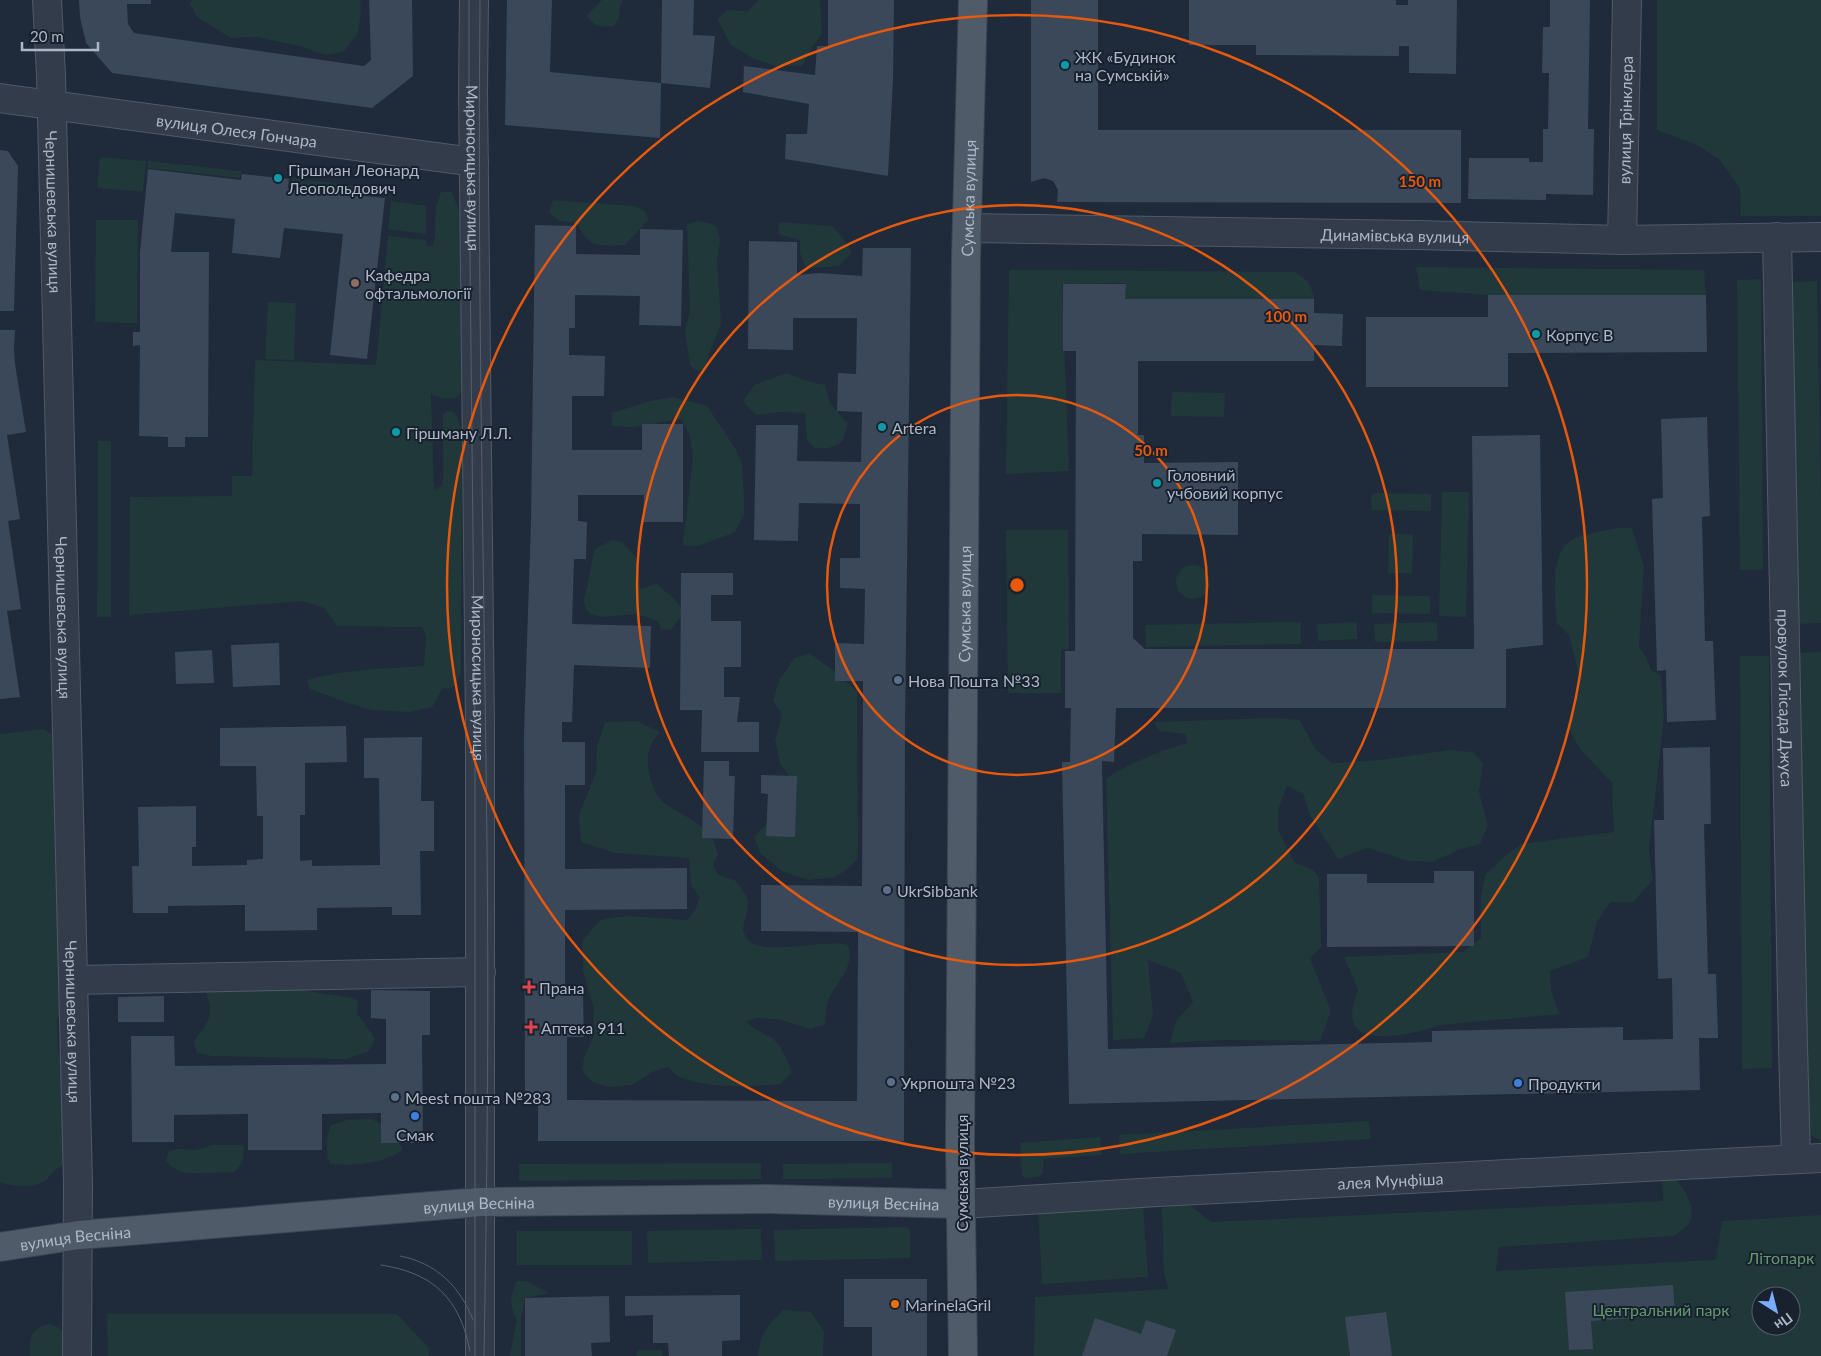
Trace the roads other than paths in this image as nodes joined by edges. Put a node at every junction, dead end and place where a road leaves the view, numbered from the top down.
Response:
1 (46, 0) edge
2 (474, 0) edge
3 (973, 0) edge
4 (1627, 0) edge
5 (0, 98) edge
6 (52, 105) junction
7 (474, 162) junction
8 (967, 228) junction
9 (1777, 237) junction
10 (1821, 237) edge
11 (1622, 240) junction
12 (481, 972) junction
13 (73, 980) junction
14 (1809, 1158) edge
15 (481, 1202) junction
16 (961, 1204) junction
17 (79, 1235) junction
18 (0, 1247) edge
19 (77, 1356) edge
20 (480, 1356) edge
21 (964, 1356) edge

1 - 6 street, Чернишевська вулиця
2 - 7 street, Мироносицька вулиця
3 - 8 main road, Сумська вулиця
4 - 11 street, вулиця Трінклера
5 - 6 street, вулиця Олеся Гончара
6 - 7 street, вулиця Олеся Гончара
6 - 13 street, Чернишевська вулиця
7 - 12 street, Мироносицька вулиця
8 - 11 street, Динамівська вулиця
8 - 16 main road, Сумська вулиця
9 - 10 street, Динамівська вулиця
9 - 11 street, Динамівська вулиця
9 - 14 street, провулок Глісада Джуса
12 - 13 street
12 - 15 street, Мироносицька вулиця
13 - 17 street, Чернишевська вулиця
14 - 16 street, алея Мунфіша
15 - 16 main road, вулиця Весніна
15 - 17 main road, вулиця Весніна
15 - 20 street, Мироносицька вулиця
16 - 21 main road, Сумська вулиця
17 - 18 main road, вулиця Весніна
17 - 19 street, Чернишевська вулиця

